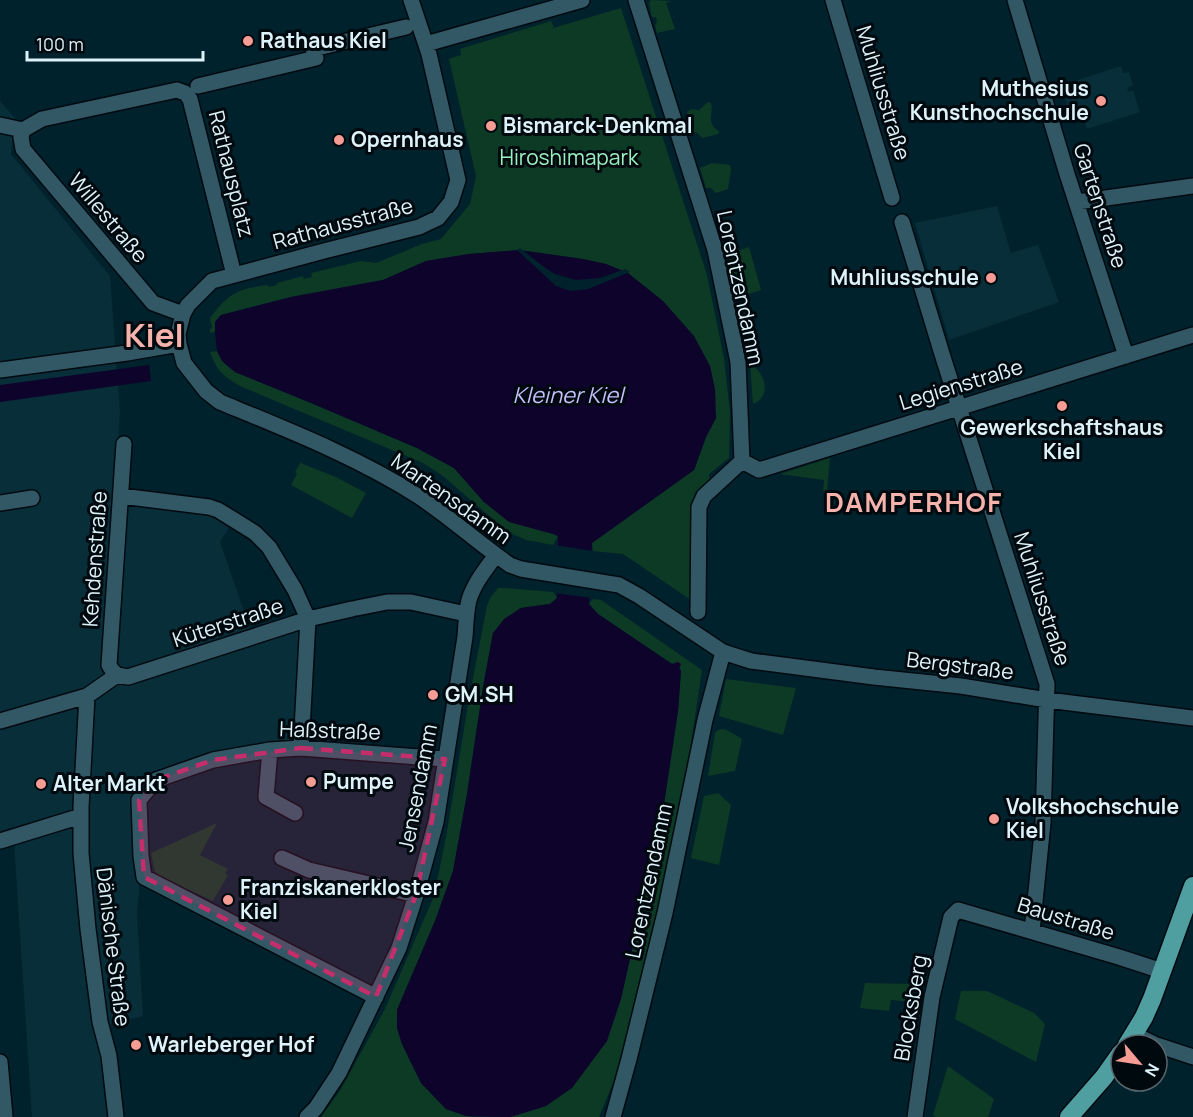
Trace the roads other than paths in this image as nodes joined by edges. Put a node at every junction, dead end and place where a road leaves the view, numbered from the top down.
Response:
1 (411, 0) edge
2 (582, 0) edge
3 (636, 0) edge
4 (833, 0) edge
5 (1015, 0) edge
6 (406, 27) dead end
7 (426, 44) junction
8 (198, 86) dead end
9 (8, 129) edge
10 (1193, 186) edge
11 (892, 198) dead end
12 (1077, 202) junction
13 (902, 222) dead end
14 (234, 275) junction
15 (183, 314) junction
16 (1193, 335) edge
17 (179, 344) junction
18 (1126, 356) junction
19 (0, 370) edge
20 (960, 407) junction
21 (124, 444) dead end
22 (742, 461) junction
23 (121, 496) junction
24 (32, 498) dead end
25 (0, 503) edge
26 (496, 555) junction
27 (698, 612) dead end
28 (466, 614) junction
29 (308, 619) junction
30 (723, 652) junction
31 (117, 675) junction
32 (87, 696) junction
33 (1047, 700) junction
34 (1193, 718) edge
35 (0, 721) edge
36 (302, 748) junction
37 (270, 750) junction
38 (446, 759) junction
39 (295, 813) dead end
40 (81, 816) junction
41 (0, 841) edge
42 (282, 858) dead end
43 (1193, 886) edge
44 (416, 895) junction
45 (958, 910) joint
46 (1032, 931) junction
47 (1162, 971) junction
48 (376, 997) junction
49 (1134, 1033) edge
50 (1169, 1049) edge
51 (1193, 1057) edge
52 (0, 1062) edge
53 (1109, 1070) edge
54 (5, 1117) edge
55 (116, 1117) edge
56 (307, 1117) edge
57 (613, 1117) edge
58 (915, 1117) edge
59 (1069, 1117) edge

1 - 7 street, Rathausstraße
2 - 7 street
3 - 22 street, Lorentzendamm
4 - 11 street, Muhliusstraße
5 - 12 street, Gartenstraße
6 - 8 street
7 - 14 street, Rathausstraße
9 - 14 street, Rathausplatz
9 - 15 street, Willestraße
10 - 12 street
12 - 18 street, Gartenstraße
13 - 20 street, Muhliusstraße
14 - 15 street, Rathausstraße
15 - 17 street
16 - 18 street, Legienstraße
17 - 19 street
17 - 26 street, Martensdamm
18 - 20 street, Legienstraße
20 - 22 street, Legienstraße
20 - 33 street, Muhliusstraße
21 - 23 street, Kehdenstraße
22 - 27 street
23 - 29 street
23 - 31 street, Kehdenstraße
24 - 25 street
26 - 28 street, Jensendamm
26 - 30 street, Martensdamm
28 - 29 street, Küterstraße
28 - 38 street, Jensendamm
29 - 31 street, Küterstraße
29 - 36 street
30 - 33 street, Bergstraße
30 - 57 street, Lorentzendamm
31 - 32 street
32 - 35 street
32 - 40 street
33 - 34 street, Bergstraße
33 - 46 street, Muhliusstraße
36 - 37 street, Haßstraße
36 - 38 street, Haßstraße
37 - 39 street
37 - 48 street, Haßstraße
38 - 44 street, Jensendamm
40 - 41 street
40 - 55 street, Dänische Straße
42 - 44 street
43 - 47 main road
44 - 48 street, Jensendamm
45 - 46 street, Baustraße
45 - 58 street, Blocksberg
46 - 47 street, Baustraße
47 - 49 main road
48 - 56 street, Jensendamm
50 - 51 street
52 - 54 street
53 - 59 main road

